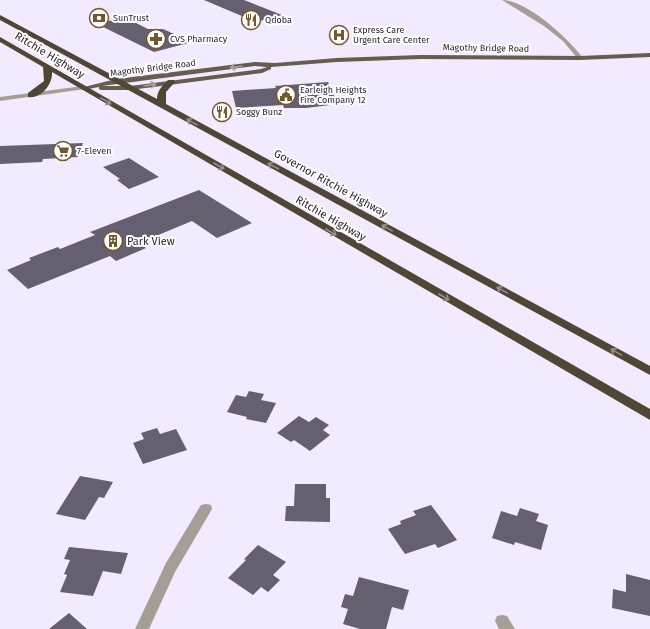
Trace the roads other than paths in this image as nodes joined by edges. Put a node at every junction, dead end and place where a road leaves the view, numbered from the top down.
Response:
1 (505, 0) edge
2 (0, 17) edge
3 (0, 39) edge
4 (650, 55) edge
5 (580, 58) junction
6 (275, 65) junction
7 (47, 67) junction
8 (116, 81) junction
9 (171, 82) junction
10 (83, 88) junction
11 (130, 88) junction
12 (31, 95) junction
13 (0, 99) edge
14 (162, 106) junction
15 (650, 371) edge
16 (650, 415) edge
17 (206, 509) dead end
18 (142, 629) edge

1 - 5 street
2 - 8 highway, Governor Ritchie Highway
3 - 7 highway, Ritchie Highway
4 - 5 main road, Magothy Bridge Road
5 - 6 main road, Magothy Bridge Road
6 -> 8 main road, Magothy Bridge Road
6 - 9 main road, Magothy Bridge Road
7 - 10 highway, Ritchie Highway
7 - 12 highway
8 - 10 main road, Magothy Bridge Road
8 - 11 highway, Governor Ritchie Highway
11 -> 9 main road, Magothy Bridge Road
9 - 14 highway
10 - 11 main road, Magothy Bridge Road
10 - 12 street
10 -> 16 highway, Ritchie Highway
11 - 14 highway, Governor Ritchie Highway
12 - 13 street
15 -> 14 highway, Governor Ritchie Highway
17 - 18 street

